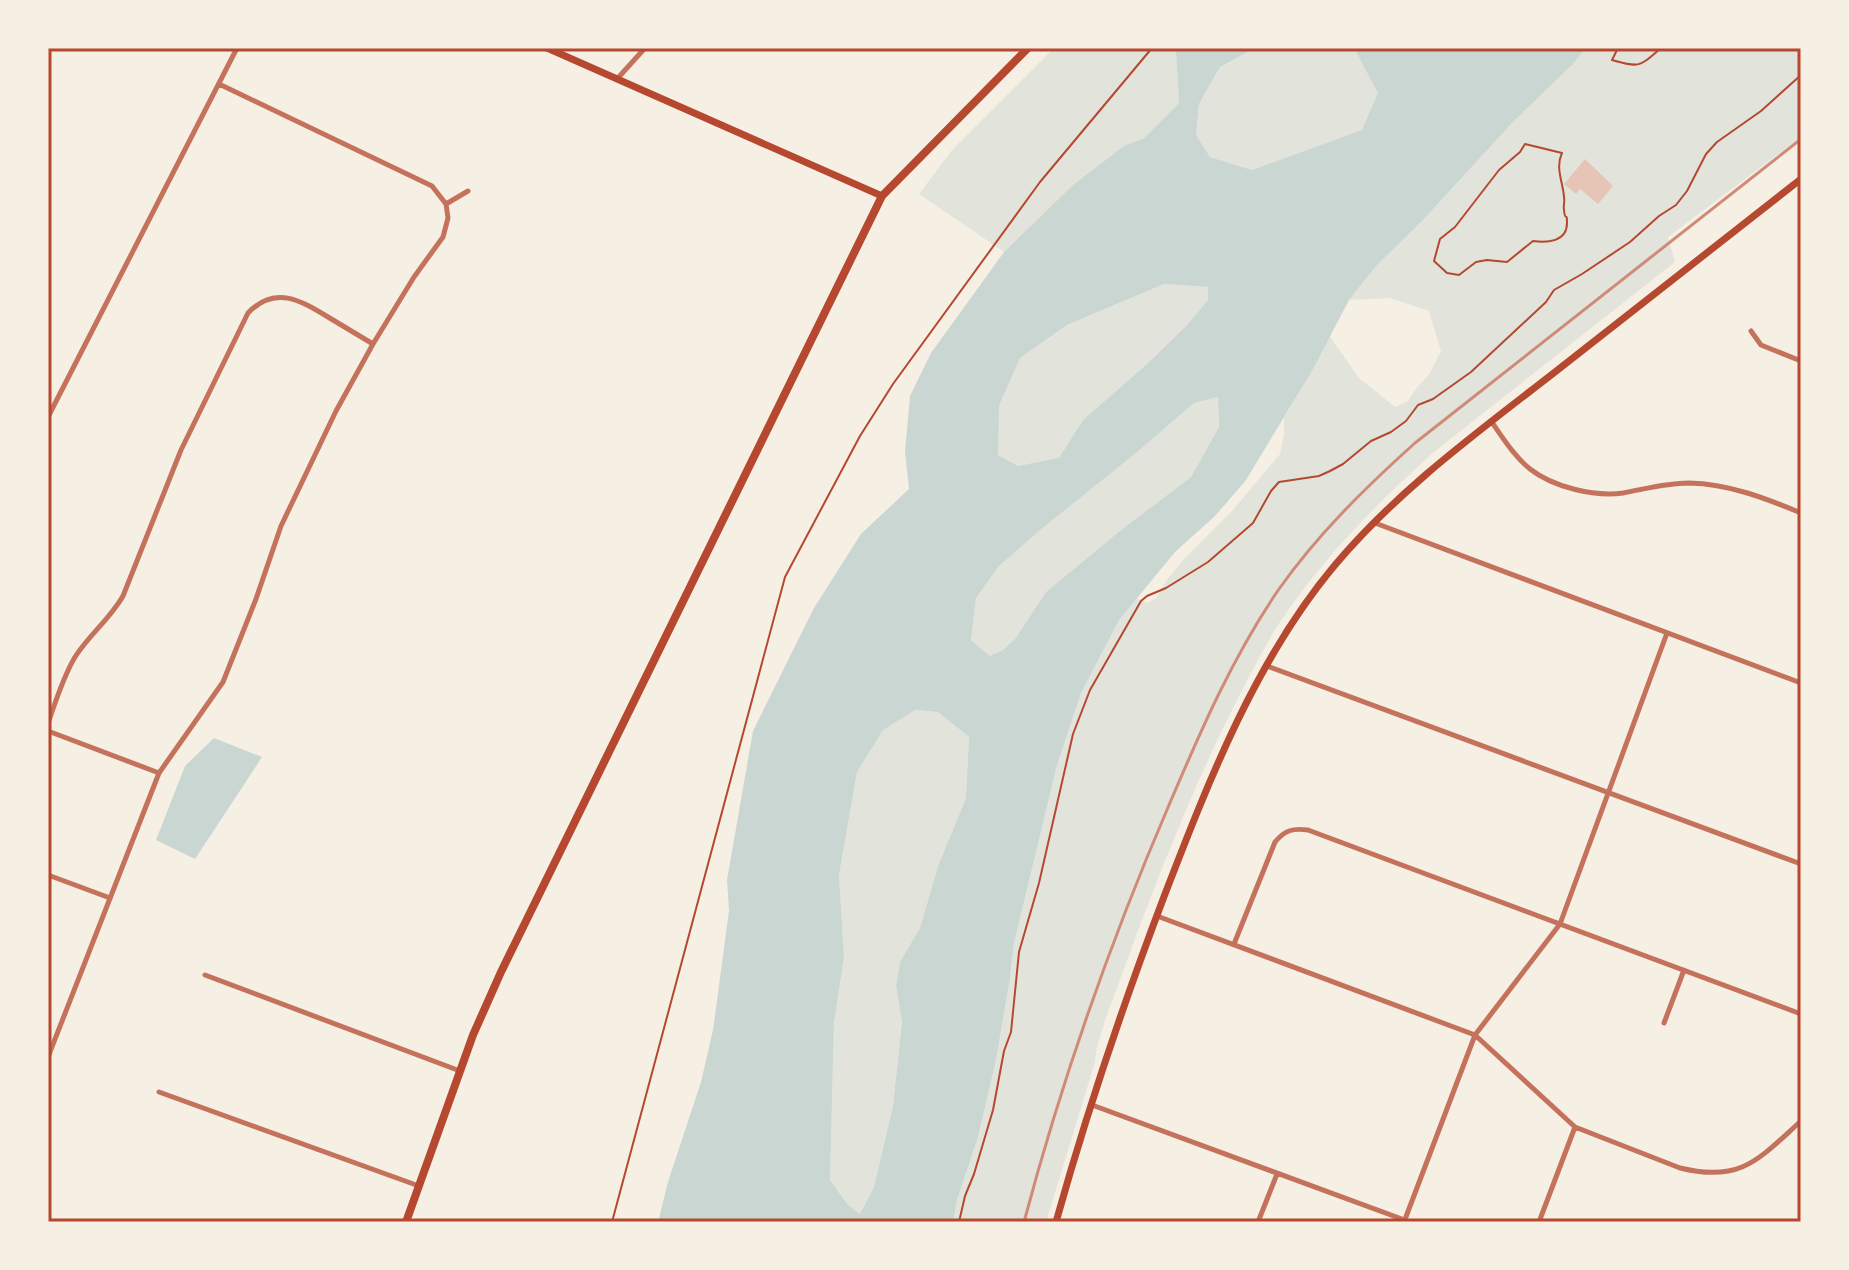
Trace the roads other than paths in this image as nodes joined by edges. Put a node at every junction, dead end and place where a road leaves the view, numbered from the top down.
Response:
1 (237, 48) edge
2 (547, 48) edge
3 (645, 48) edge
4 (1028, 48) edge
5 (617, 80) junction
6 (219, 84) junction
7 (1801, 179) edge
8 (468, 191) dead end
9 (882, 196) junction
10 (446, 204) junction
11 (1751, 331) dead end
12 (373, 344) junction
13 (1801, 361) edge
14 (48, 417) edge
15 (1491, 421) junction
16 (1801, 513) edge
17 (1374, 523) junction
18 (1667, 633) junction
19 (1267, 666) junction
20 (1801, 683) edge
21 (48, 723) edge
22 (48, 731) edge
23 (159, 773) junction
24 (1608, 792) junction
25 (1801, 864) edge
26 (48, 875) edge
27 (110, 898) junction
28 (1157, 916) junction
29 (1560, 924) junction
30 (1234, 944) junction
31 (1684, 970) junction
32 (205, 975) dead end
33 (1801, 1014) edge
34 (1664, 1023) dead end
35 (1475, 1035) junction
36 (48, 1057) edge
37 (460, 1071) junction
38 (159, 1092) dead end
39 (1091, 1104) junction
40 (1801, 1121) edge
41 (1575, 1127) junction
42 (1277, 1174) junction
43 (419, 1186) junction
44 (1406, 1221) edge
45 (406, 1222) edge
46 (1056, 1222) edge
47 (1258, 1222) edge
48 (1539, 1222) edge

1 - 6 street
2 - 5 main road
3 - 5 street
4 - 9 main road
5 - 9 main road
6 - 10 street
6 - 14 street
7 - 15 main road
8 - 10 street
9 - 37 main road
10 - 12 street
11 - 13 street
12 - 21 street
12 - 23 street
15 - 16 street
15 - 17 main road
17 - 18 street
17 - 19 main road
18 - 20 street
18 - 24 street
19 - 24 street
19 - 28 main road
22 - 23 street
23 - 27 street
24 - 25 street
24 - 29 street
26 - 27 street
27 - 36 street
28 - 30 street
28 - 39 main road
29 - 30 street
29 - 31 street
29 - 35 street
30 - 35 street
31 - 33 street
31 - 34 street
32 - 37 street
35 - 41 street
35 - 44 street
37 - 43 main road
38 - 43 street
39 - 42 street
39 - 46 main road
40 - 41 street
41 - 48 street
42 - 44 street
42 - 47 street
43 - 45 main road

